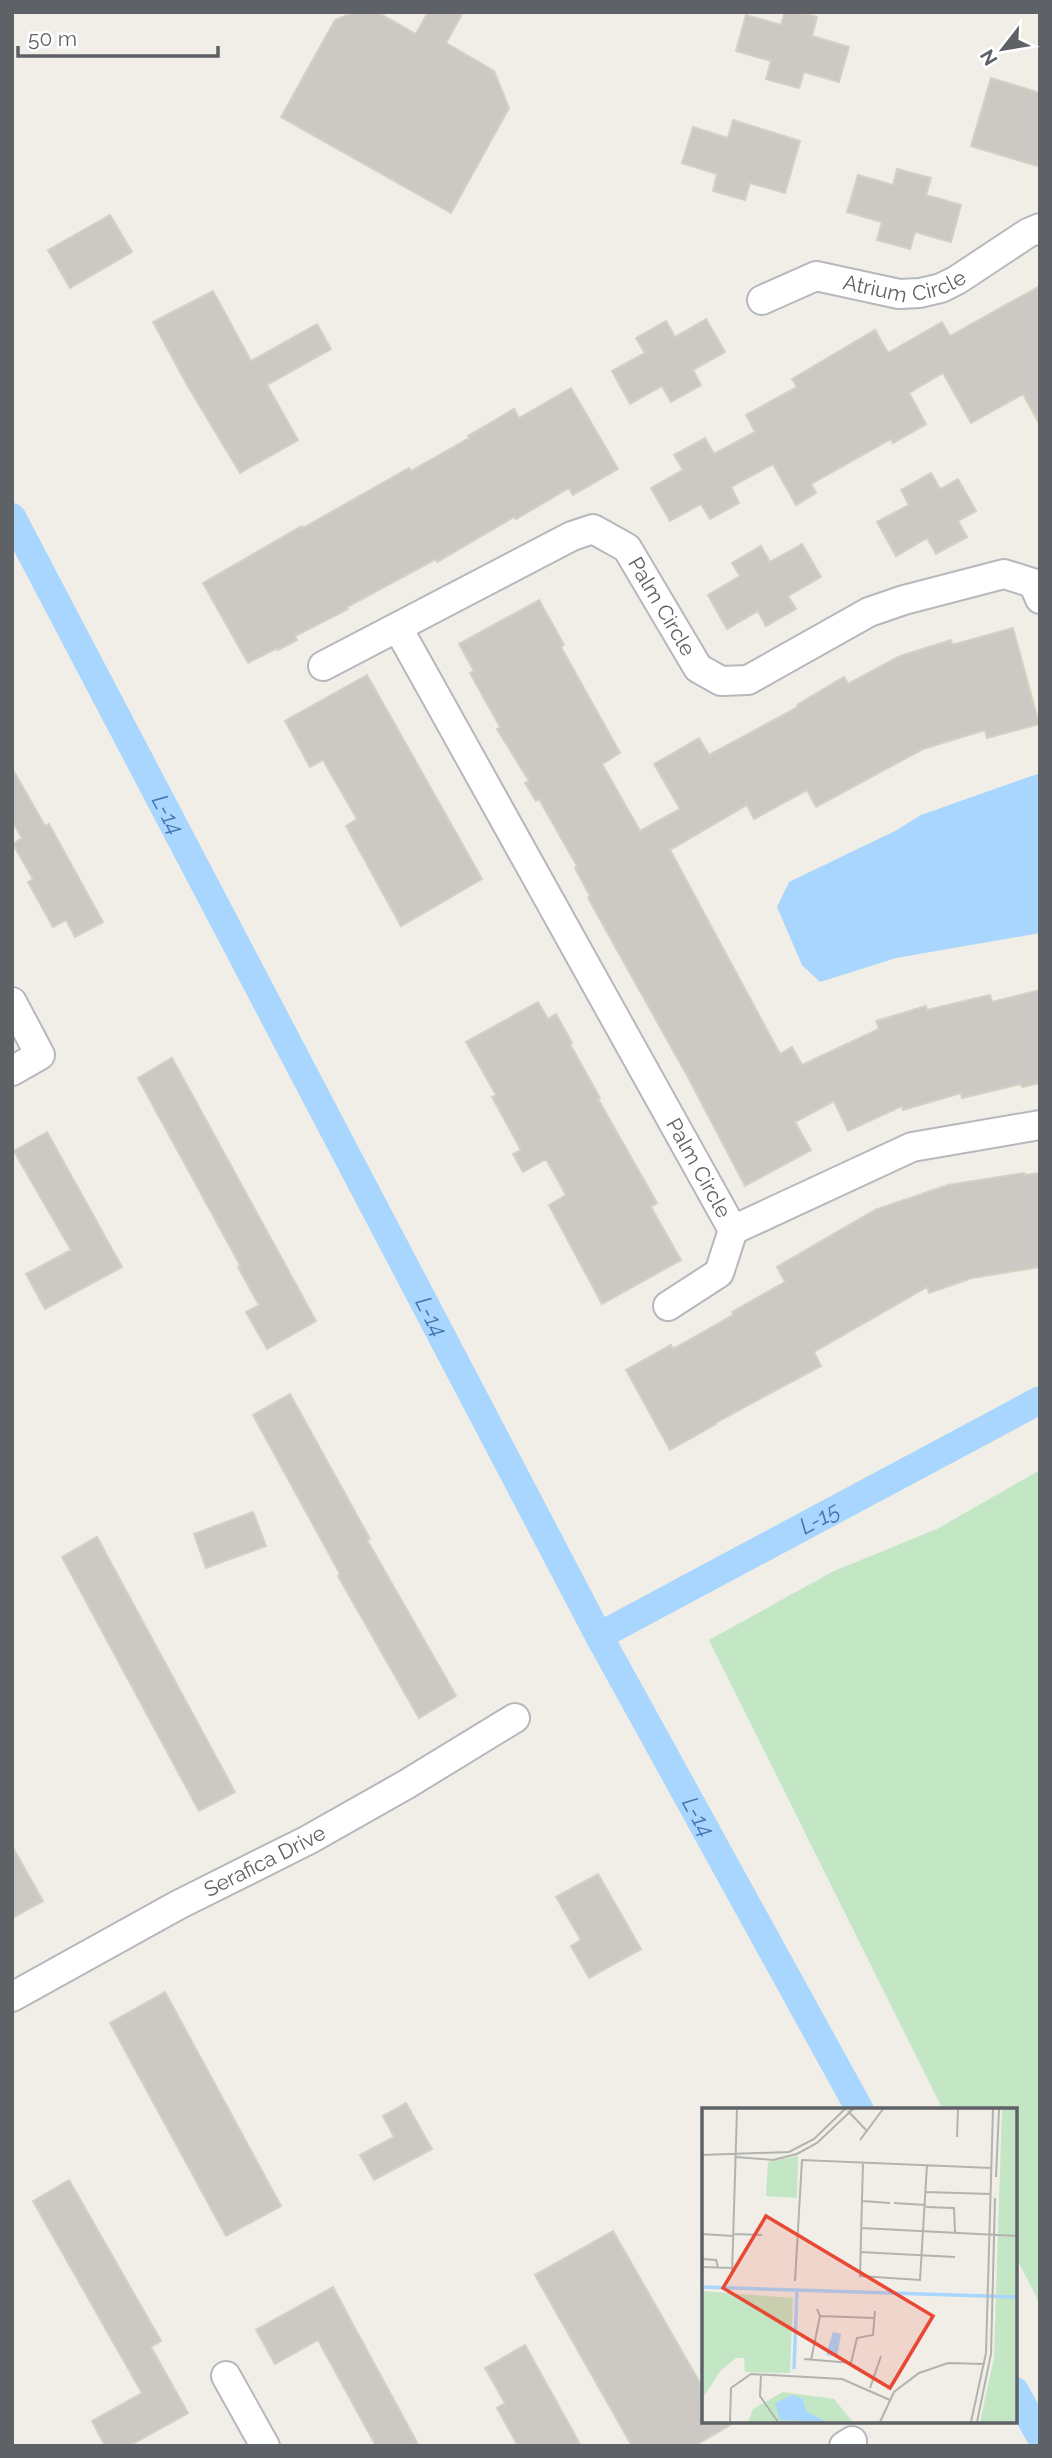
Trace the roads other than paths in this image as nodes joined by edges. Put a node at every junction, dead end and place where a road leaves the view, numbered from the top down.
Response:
1 (1040, 228) edge
2 (762, 300) dead end
3 (1040, 599) edge
4 (398, 628) junction
5 (323, 666) dead end
6 (12, 1002) edge
7 (12, 1071) edge
8 (1040, 1125) edge
9 (733, 1230) junction
10 (668, 1306) dead end
11 (515, 1718) dead end
12 (12, 1997) edge
13 (226, 2376) dead end
14 (265, 2446) edge

1 - 2 street, Atrium Circle
3 - 4 street, Palm Circle
4 - 5 street, Palm Circle
4 - 9 street, Palm Circle
6 - 7 street
8 - 9 street, Palm Circle
9 - 10 street, Palm Circle
11 - 12 street, Serafica Drive
13 - 14 street

